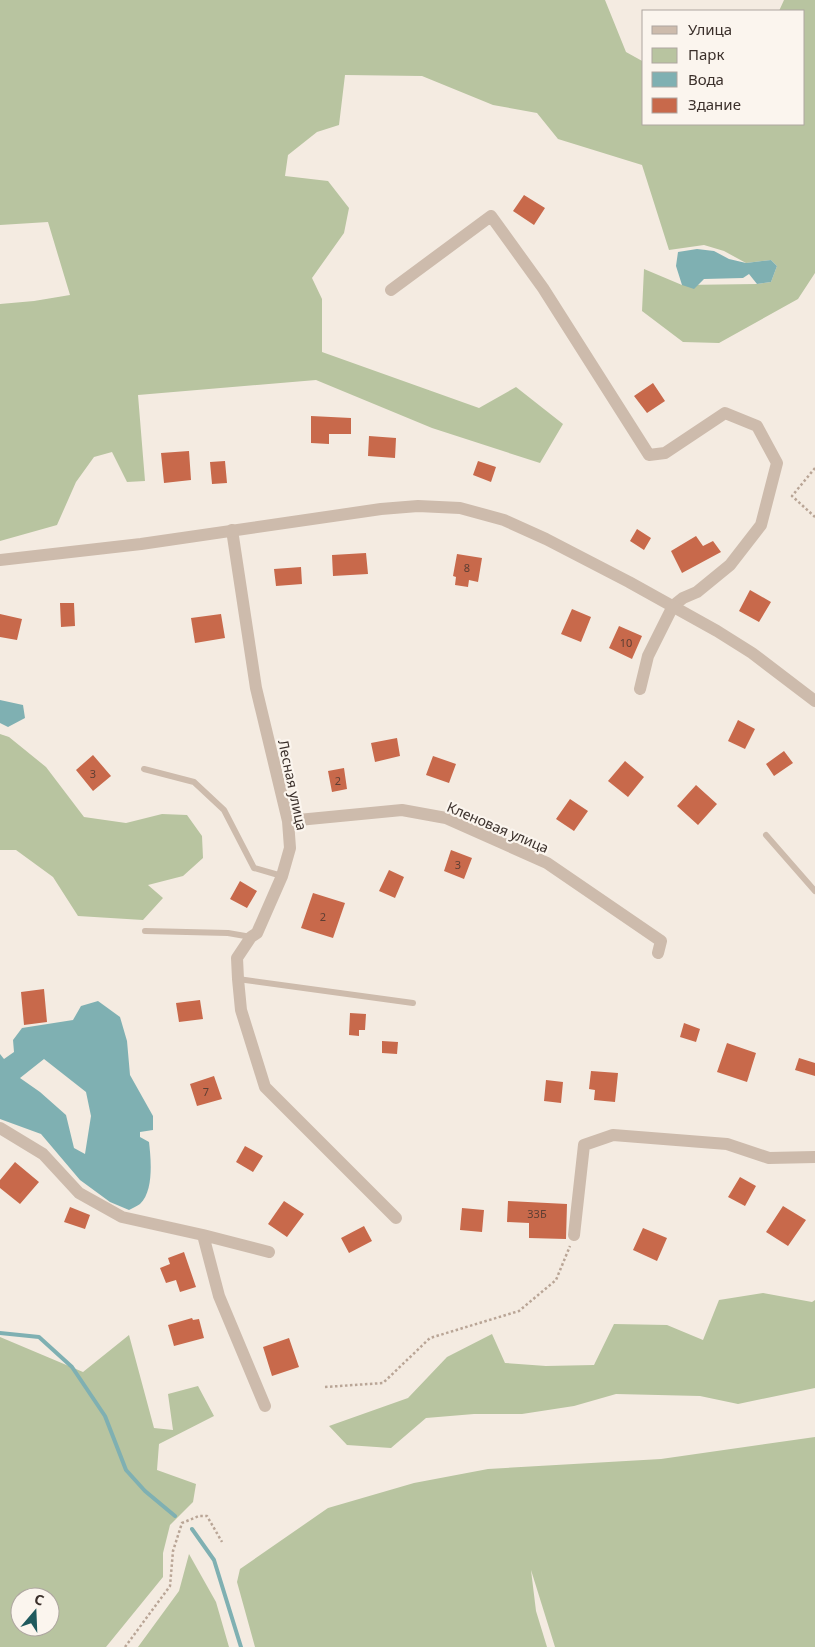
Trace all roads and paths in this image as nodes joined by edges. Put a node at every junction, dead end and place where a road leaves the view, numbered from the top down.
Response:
1 (391, 290) dead end
2 (815, 468) edge
3 (815, 517) edge
4 (232, 530) junction
5 (0, 560) edge
6 (673, 606) junction
7 (640, 689) dead end
8 (815, 701) edge
9 (144, 769) dead end
10 (288, 821) junction
11 (766, 835) dead end
12 (282, 876) junction
13 (815, 891) edge
14 (145, 931) dead end
15 (251, 937) junction
16 (658, 953) dead end
17 (238, 979) junction
18 (413, 1003) dead end
19 (0, 1128) edge
20 (815, 1157) edge
21 (396, 1218) dead end
22 (202, 1235) junction
23 (574, 1235) joint
24 (269, 1252) dead end
25 (325, 1387) dead end
26 (265, 1406) dead end
27 (222, 1542) dead end
28 (125, 1647) edge

1 - 6 street
2 - 3 path
4 - 5 street
4 - 6 street
4 - 10 street, Лесная улица
6 - 7 street
6 - 8 street
9 - 12 lane
10 - 12 street, Лесная улица
10 - 16 street, Кленовая улица
11 - 13 lane
12 - 15 street, Лесная улица
14 - 15 lane
15 - 17 street, Лесная улица
17 - 18 lane
17 - 21 street, Лесная улица
19 - 22 street
20 - 23 street
22 - 24 street
22 - 26 street
23 - 25 path
27 - 28 path

